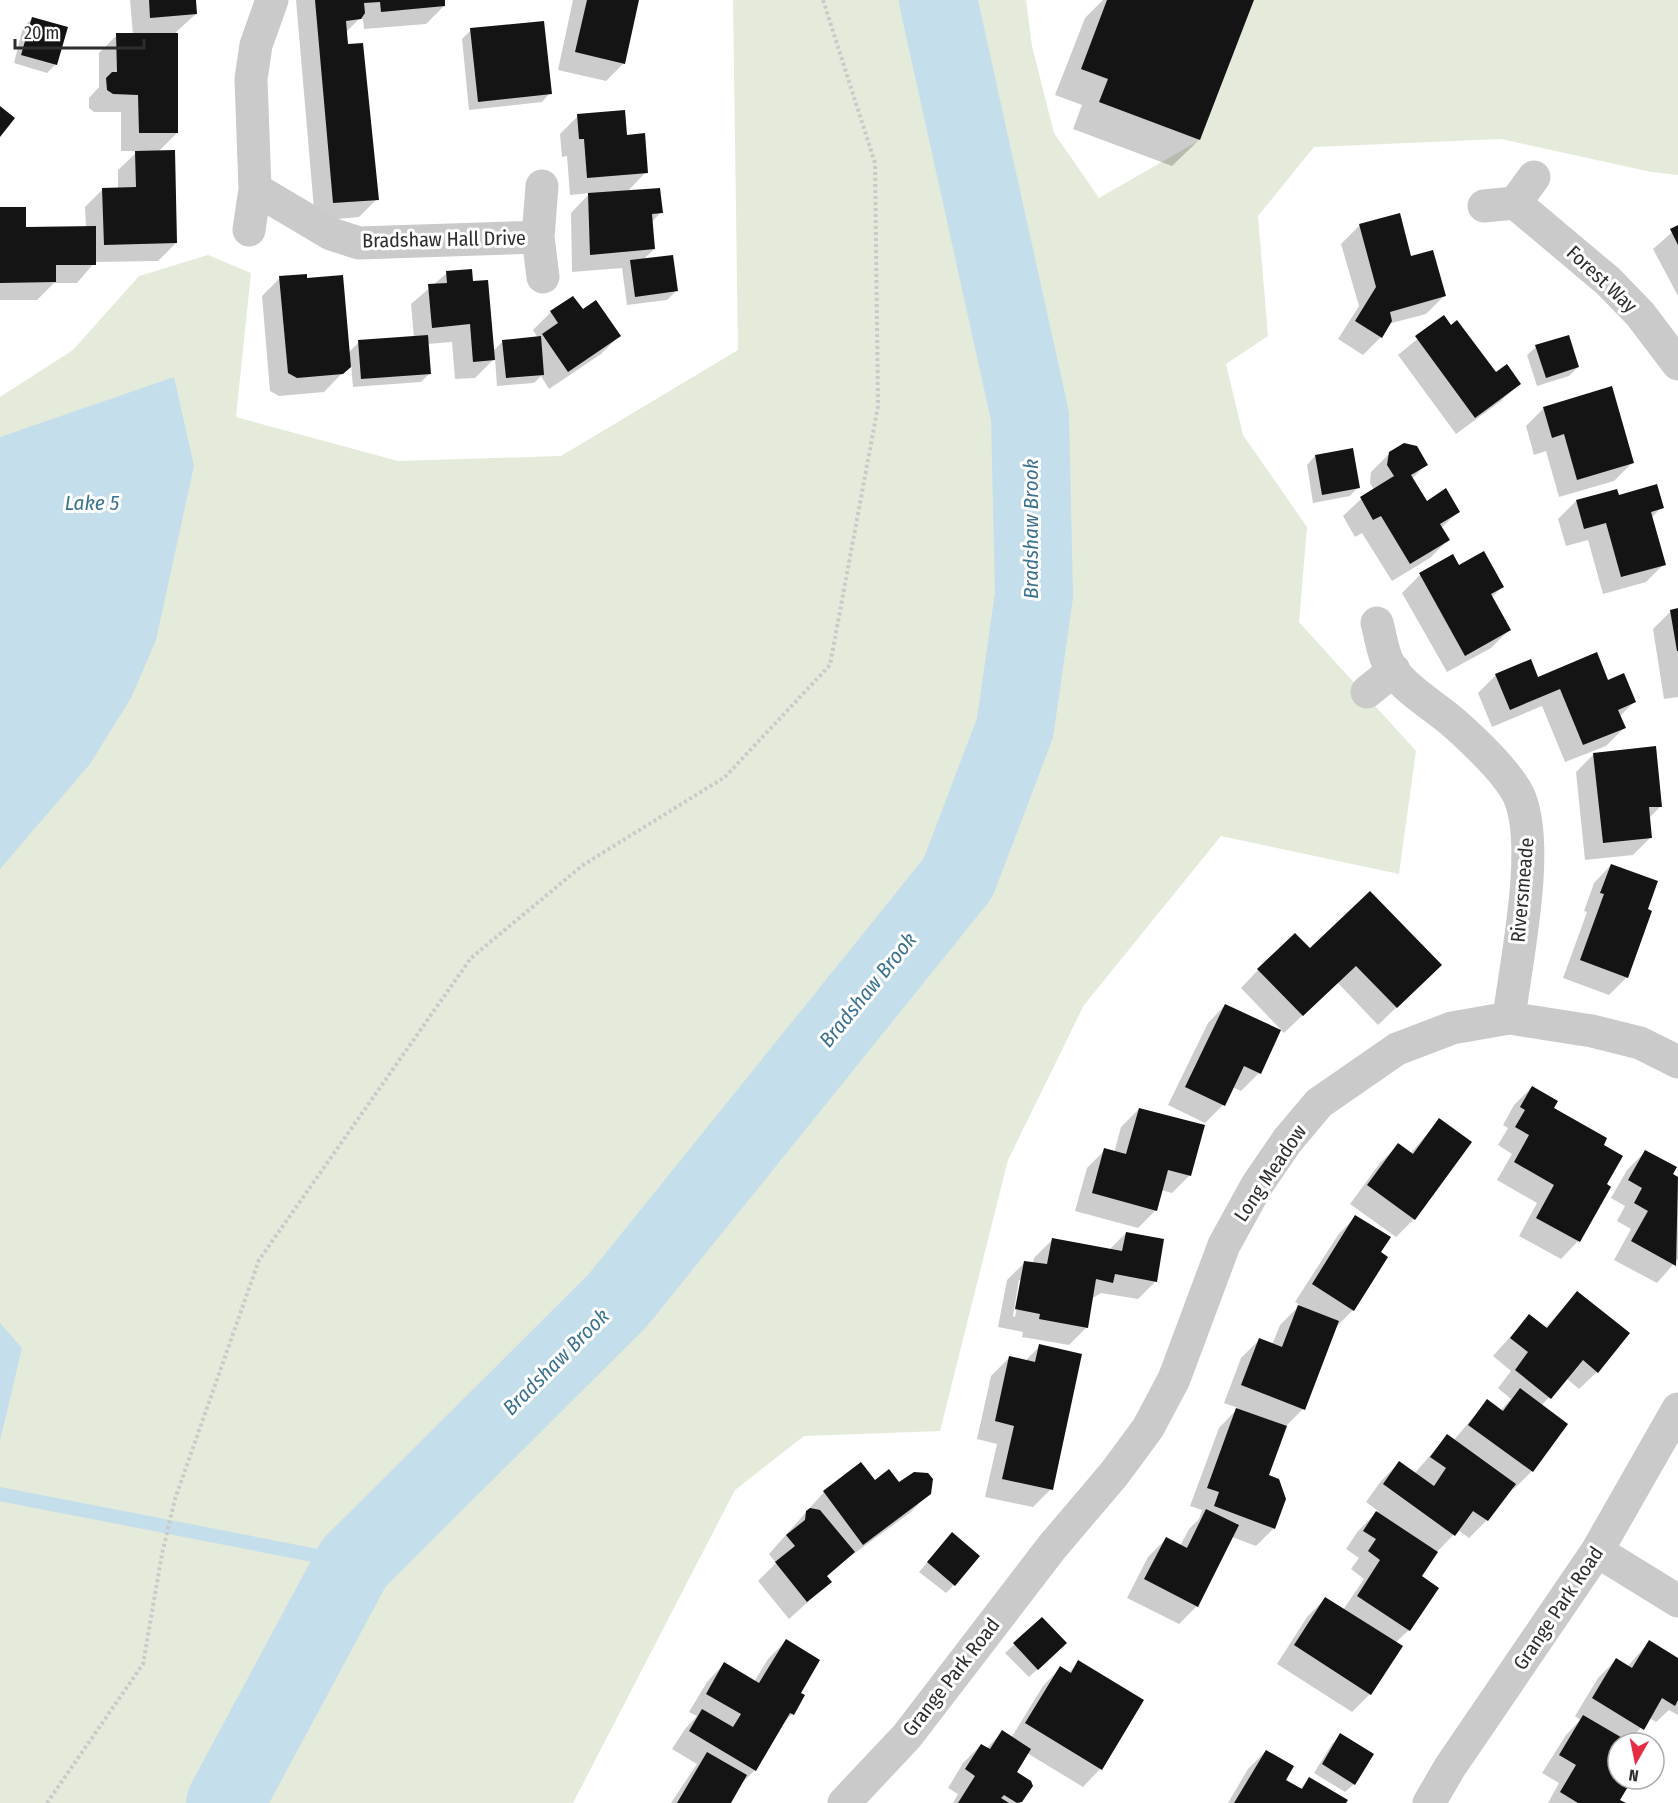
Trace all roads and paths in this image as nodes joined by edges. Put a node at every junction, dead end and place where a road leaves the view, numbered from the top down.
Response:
1 (272, 0) edge
2 (823, 0) edge
3 (1534, 177) dead end
4 (542, 186) dead end
5 (255, 189) junction
6 (249, 230) dead end
7 (538, 237) junction
8 (543, 277) dead end
9 (1678, 364) edge
10 (1377, 623) dead end
11 (1394, 670) junction
12 (1367, 692) dead end
13 (1509, 1018) junction
14 (1678, 1062) edge
15 (1678, 1408) edge
16 (1052, 1547) joint
17 (1597, 1551) junction
18 (1678, 1601) edge
19 (47, 1803) edge
20 (844, 1803) edge
21 (1429, 1803) edge

1 - 5 street
2 - 19 path
3 - 9 street, Forest Way
4 - 7 street, Bradshaw Hall Drive
5 - 6 street
5 - 7 street, Bradshaw Hall Drive
7 - 8 street, Bradshaw Hall Drive
10 - 11 street, Riversmeade
11 - 12 street
11 - 13 street, Riversmeade
13 - 14 street, Long Meadow
13 - 16 street, Long Meadow
15 - 17 street, Grange Park Road
16 - 20 street, Grange Park Road
17 - 18 street
17 - 21 street, Grange Park Road

